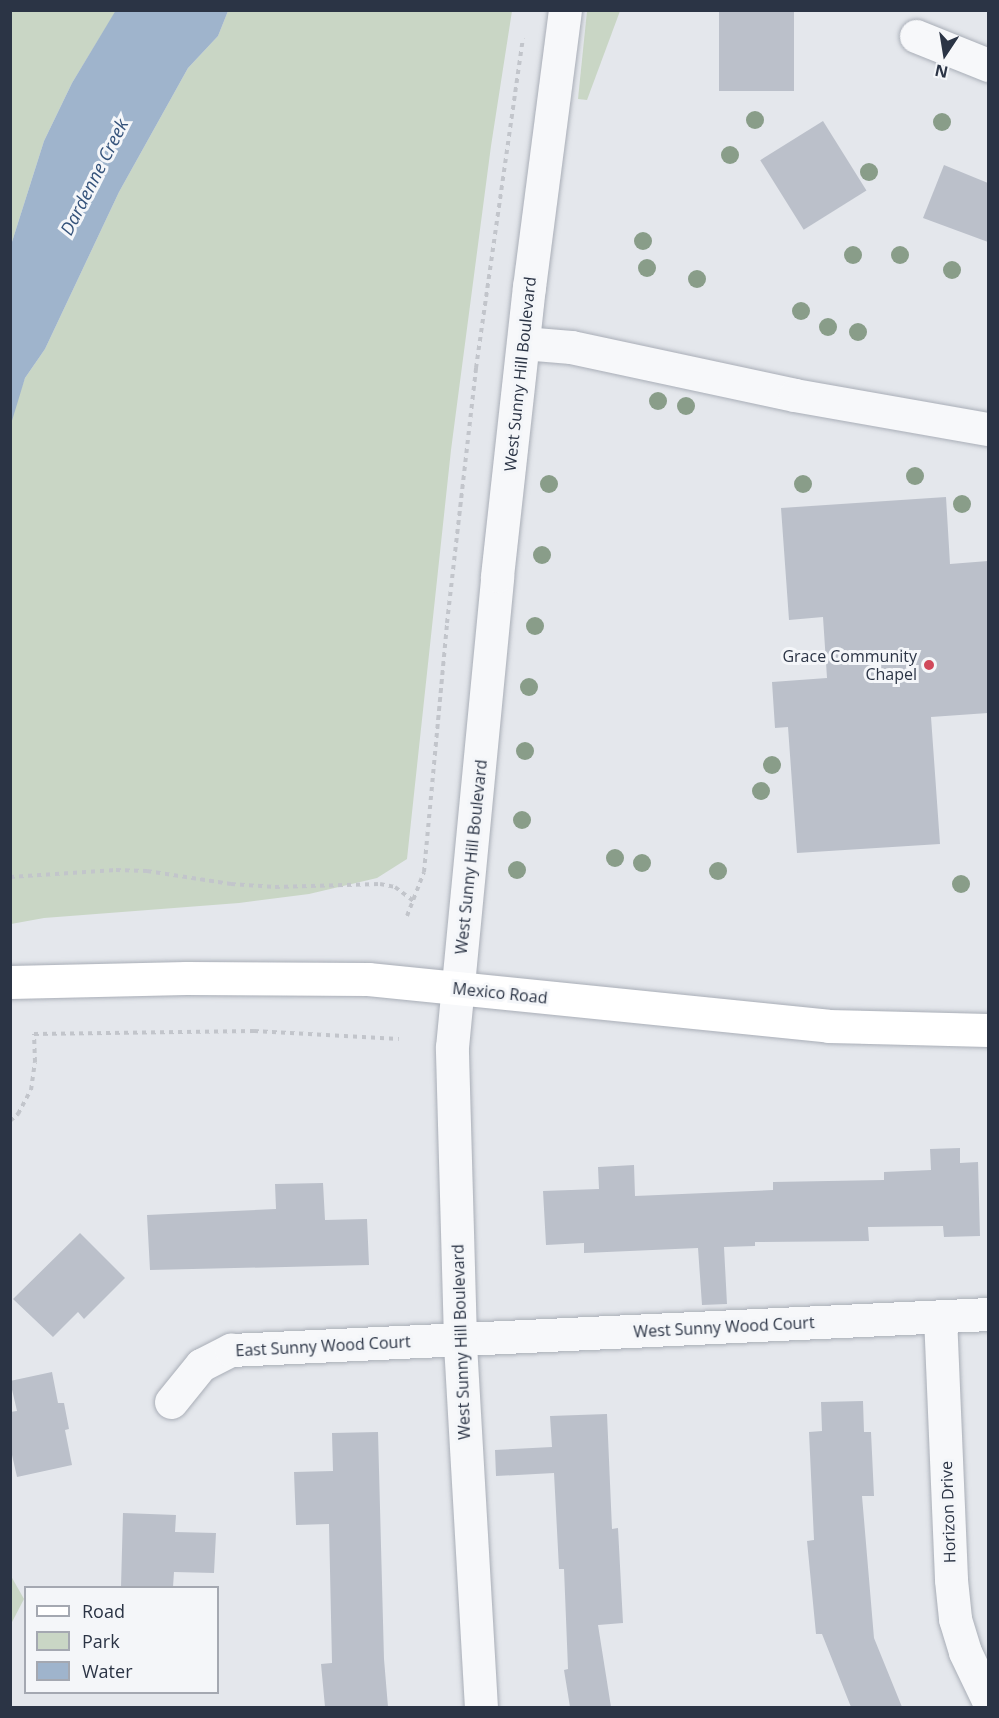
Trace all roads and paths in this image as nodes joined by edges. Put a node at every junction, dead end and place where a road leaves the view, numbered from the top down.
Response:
1 (565, 10) edge
2 (524, 33) dead end
3 (916, 36) dead end
4 (988, 65) edge
5 (523, 343) junction
6 (988, 429) edge
7 (10, 878) edge
8 (415, 902) junction
9 (408, 916) dead end
10 (10, 982) edge
11 (457, 988) junction
12 (988, 1030) edge
13 (399, 1039) dead end
14 (10, 1121) edge
15 (988, 1314) edge
16 (940, 1316) junction
17 (460, 1339) junction
18 (171, 1402) dead end
19 (988, 1700) edge
20 (481, 1707) edge

1 - 5 street, West Sunny Hill Boulevard
2 - 8 path
3 - 4 street
5 - 6 street
5 - 11 street, West Sunny Hill Boulevard
7 - 8 path
8 - 9 path
10 - 11 main road, Mexico Road
11 - 12 main road, Mexico Road
11 - 17 street, West Sunny Hill Boulevard
13 - 14 path
15 - 16 street, West Sunny Wood Court
16 - 17 street, West Sunny Wood Court
16 - 19 street, Horizon Drive
17 - 18 street, East Sunny Wood Court
17 - 20 street, West Sunny Hill Boulevard

